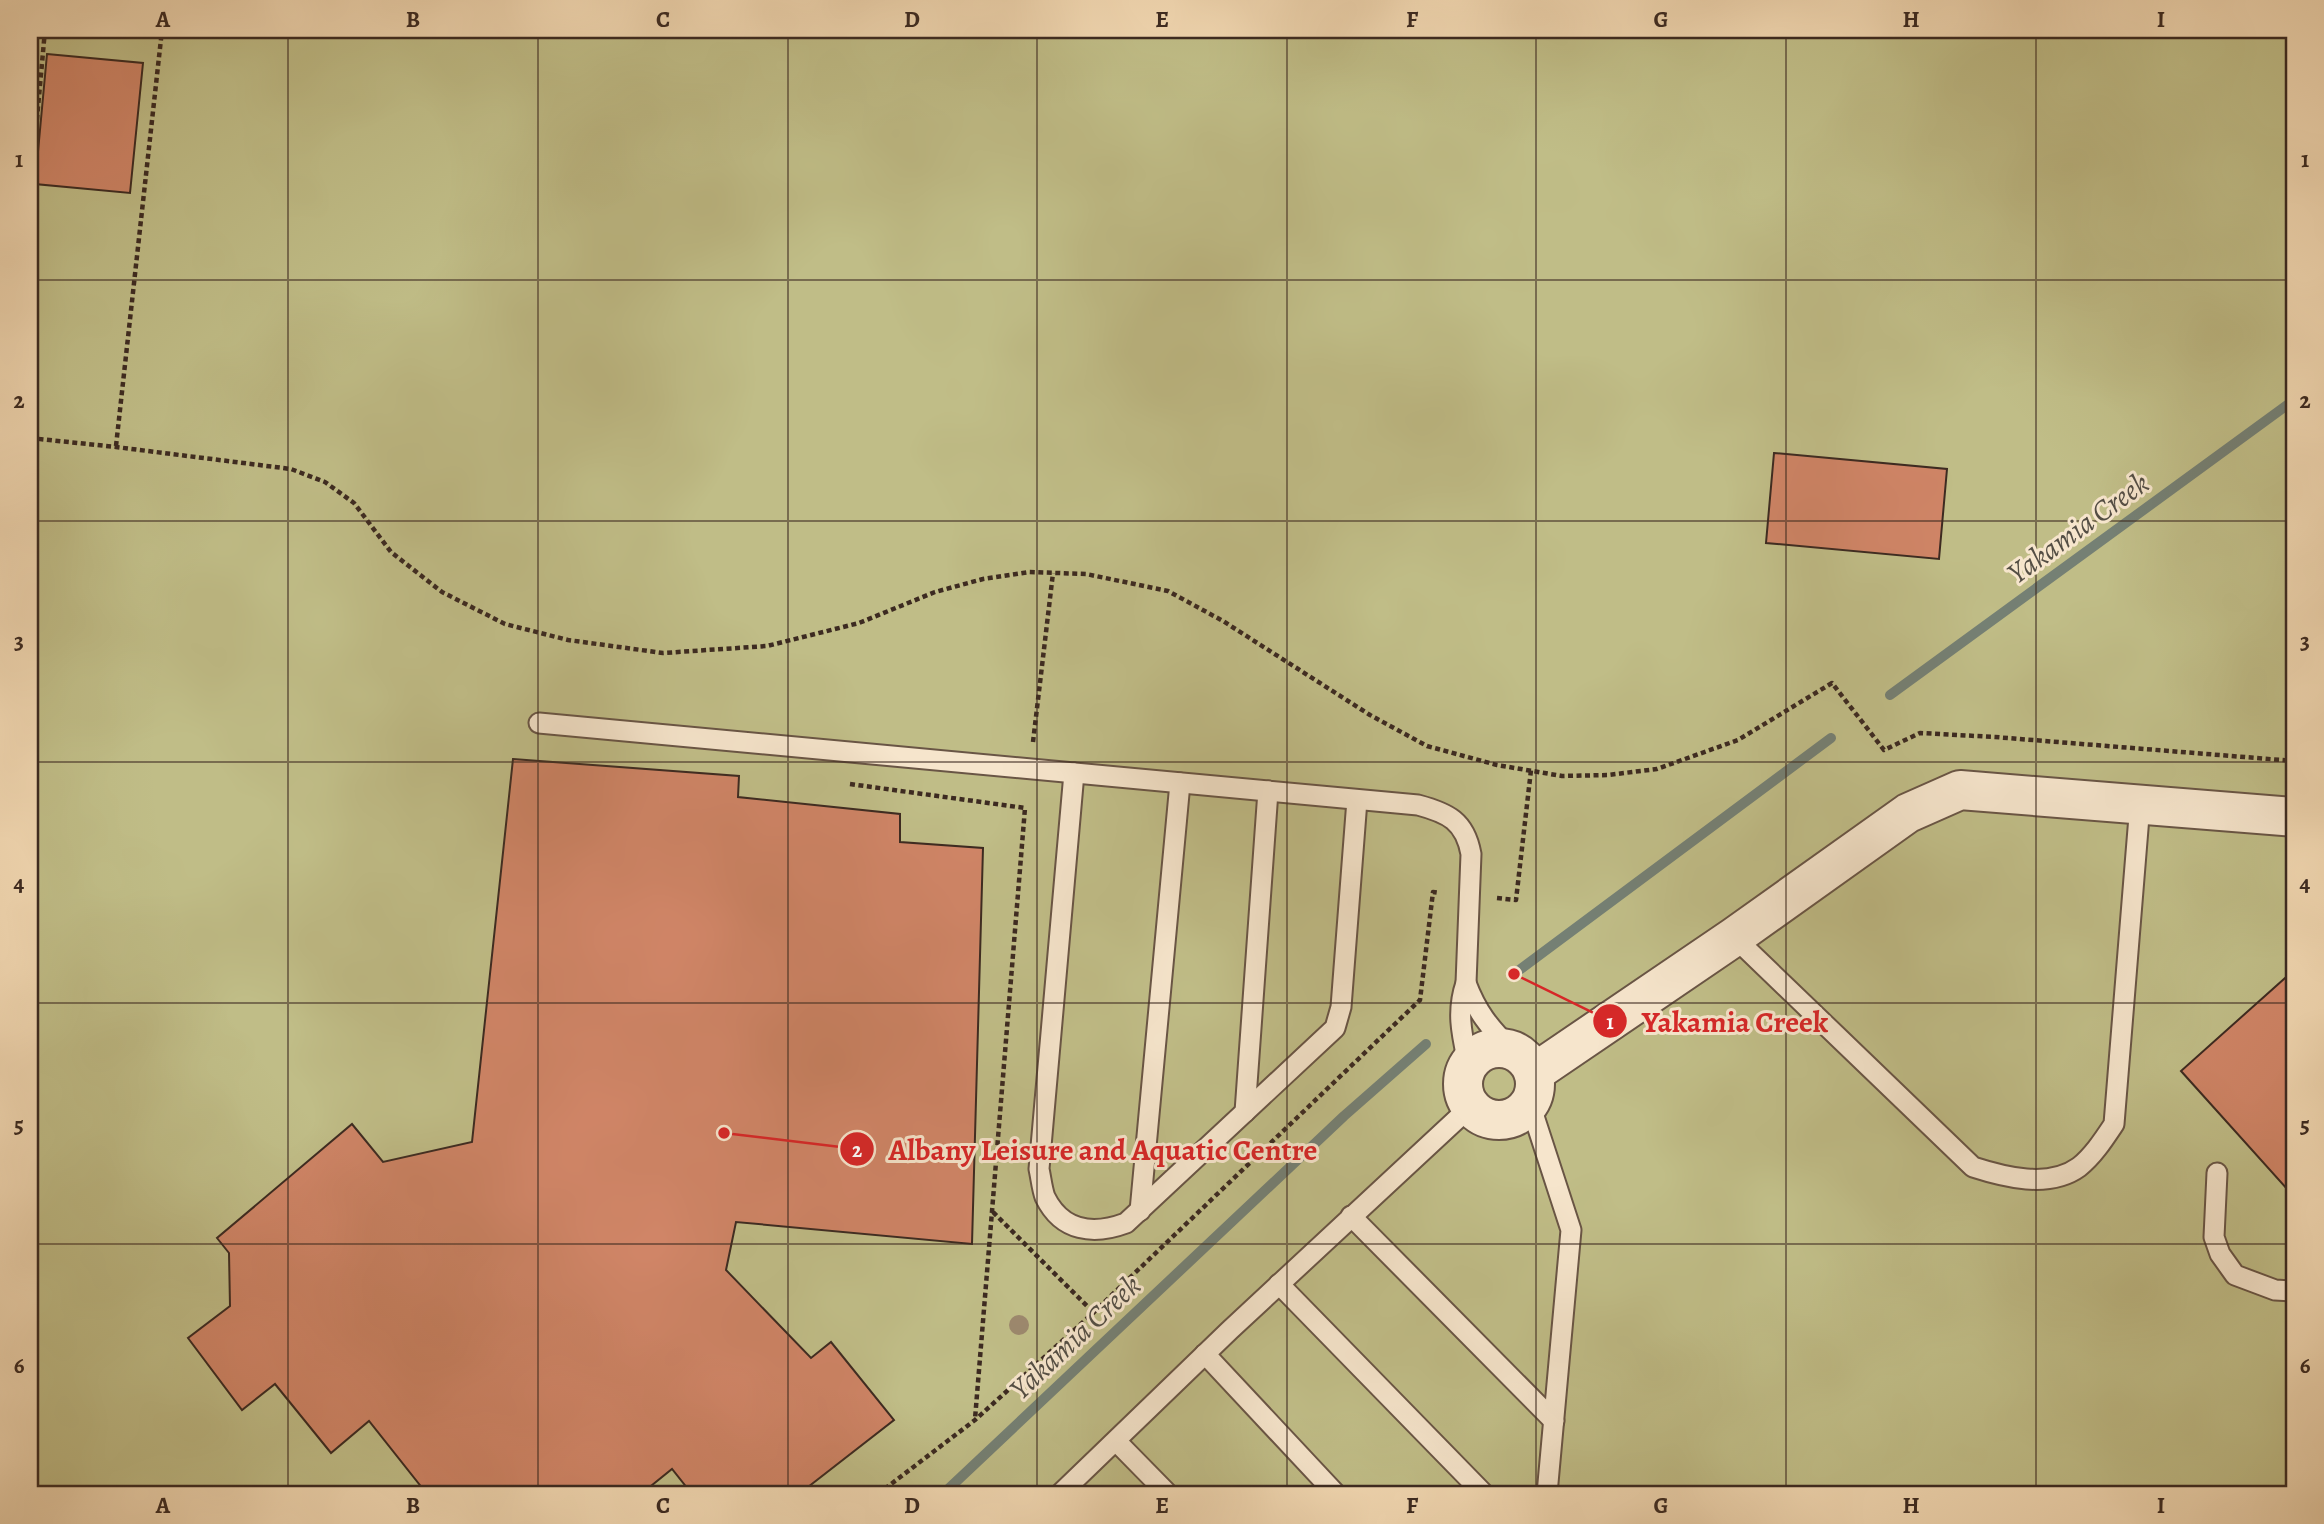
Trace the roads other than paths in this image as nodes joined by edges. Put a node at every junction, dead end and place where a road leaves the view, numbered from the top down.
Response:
1 (539, 723) dead end
2 (1074, 773) junction
3 (1180, 783) junction
4 (1268, 791) junction
5 (1357, 800) junction
6 (2140, 804) junction
7 (2294, 817) edge
8 (1734, 937) junction
9 (1466, 983) junction
10 (1468, 1063) junction
11 (1525, 1075) junction
12 (1470, 1107) junction
13 (1245, 1112) junction
14 (2217, 1173) dead end
15 (1140, 1211) junction
16 (1351, 1216) junction
17 (1279, 1284) junction
18 (2294, 1291) edge
19 (1205, 1354) junction
20 (1554, 1421) junction
21 (1116, 1441) junction
22 (1060, 1494) edge
23 (1168, 1494) edge
24 (1336, 1494) edge
25 (1484, 1494) edge
26 (1547, 1494) edge

1 - 2 lane
2 - 3 lane
2 - 15 lane
3 - 4 lane
3 - 15 lane
4 - 5 lane
4 - 13 lane
5 - 9 lane
5 - 13 lane
6 - 7 street
6 - 8 street
6 - 8 lane
8 - 11 street
9 - 10 lane
9 - 11 lane
10 - 11 street
10 - 12 street
11 - 12 street
11 - 20 lane
12 - 16 lane
13 - 15 lane
14 - 18 lane
16 - 17 lane
16 - 20 lane
17 - 19 lane
17 - 25 lane
19 - 21 lane
19 - 24 lane
20 - 26 lane
21 - 22 lane
21 - 23 lane

